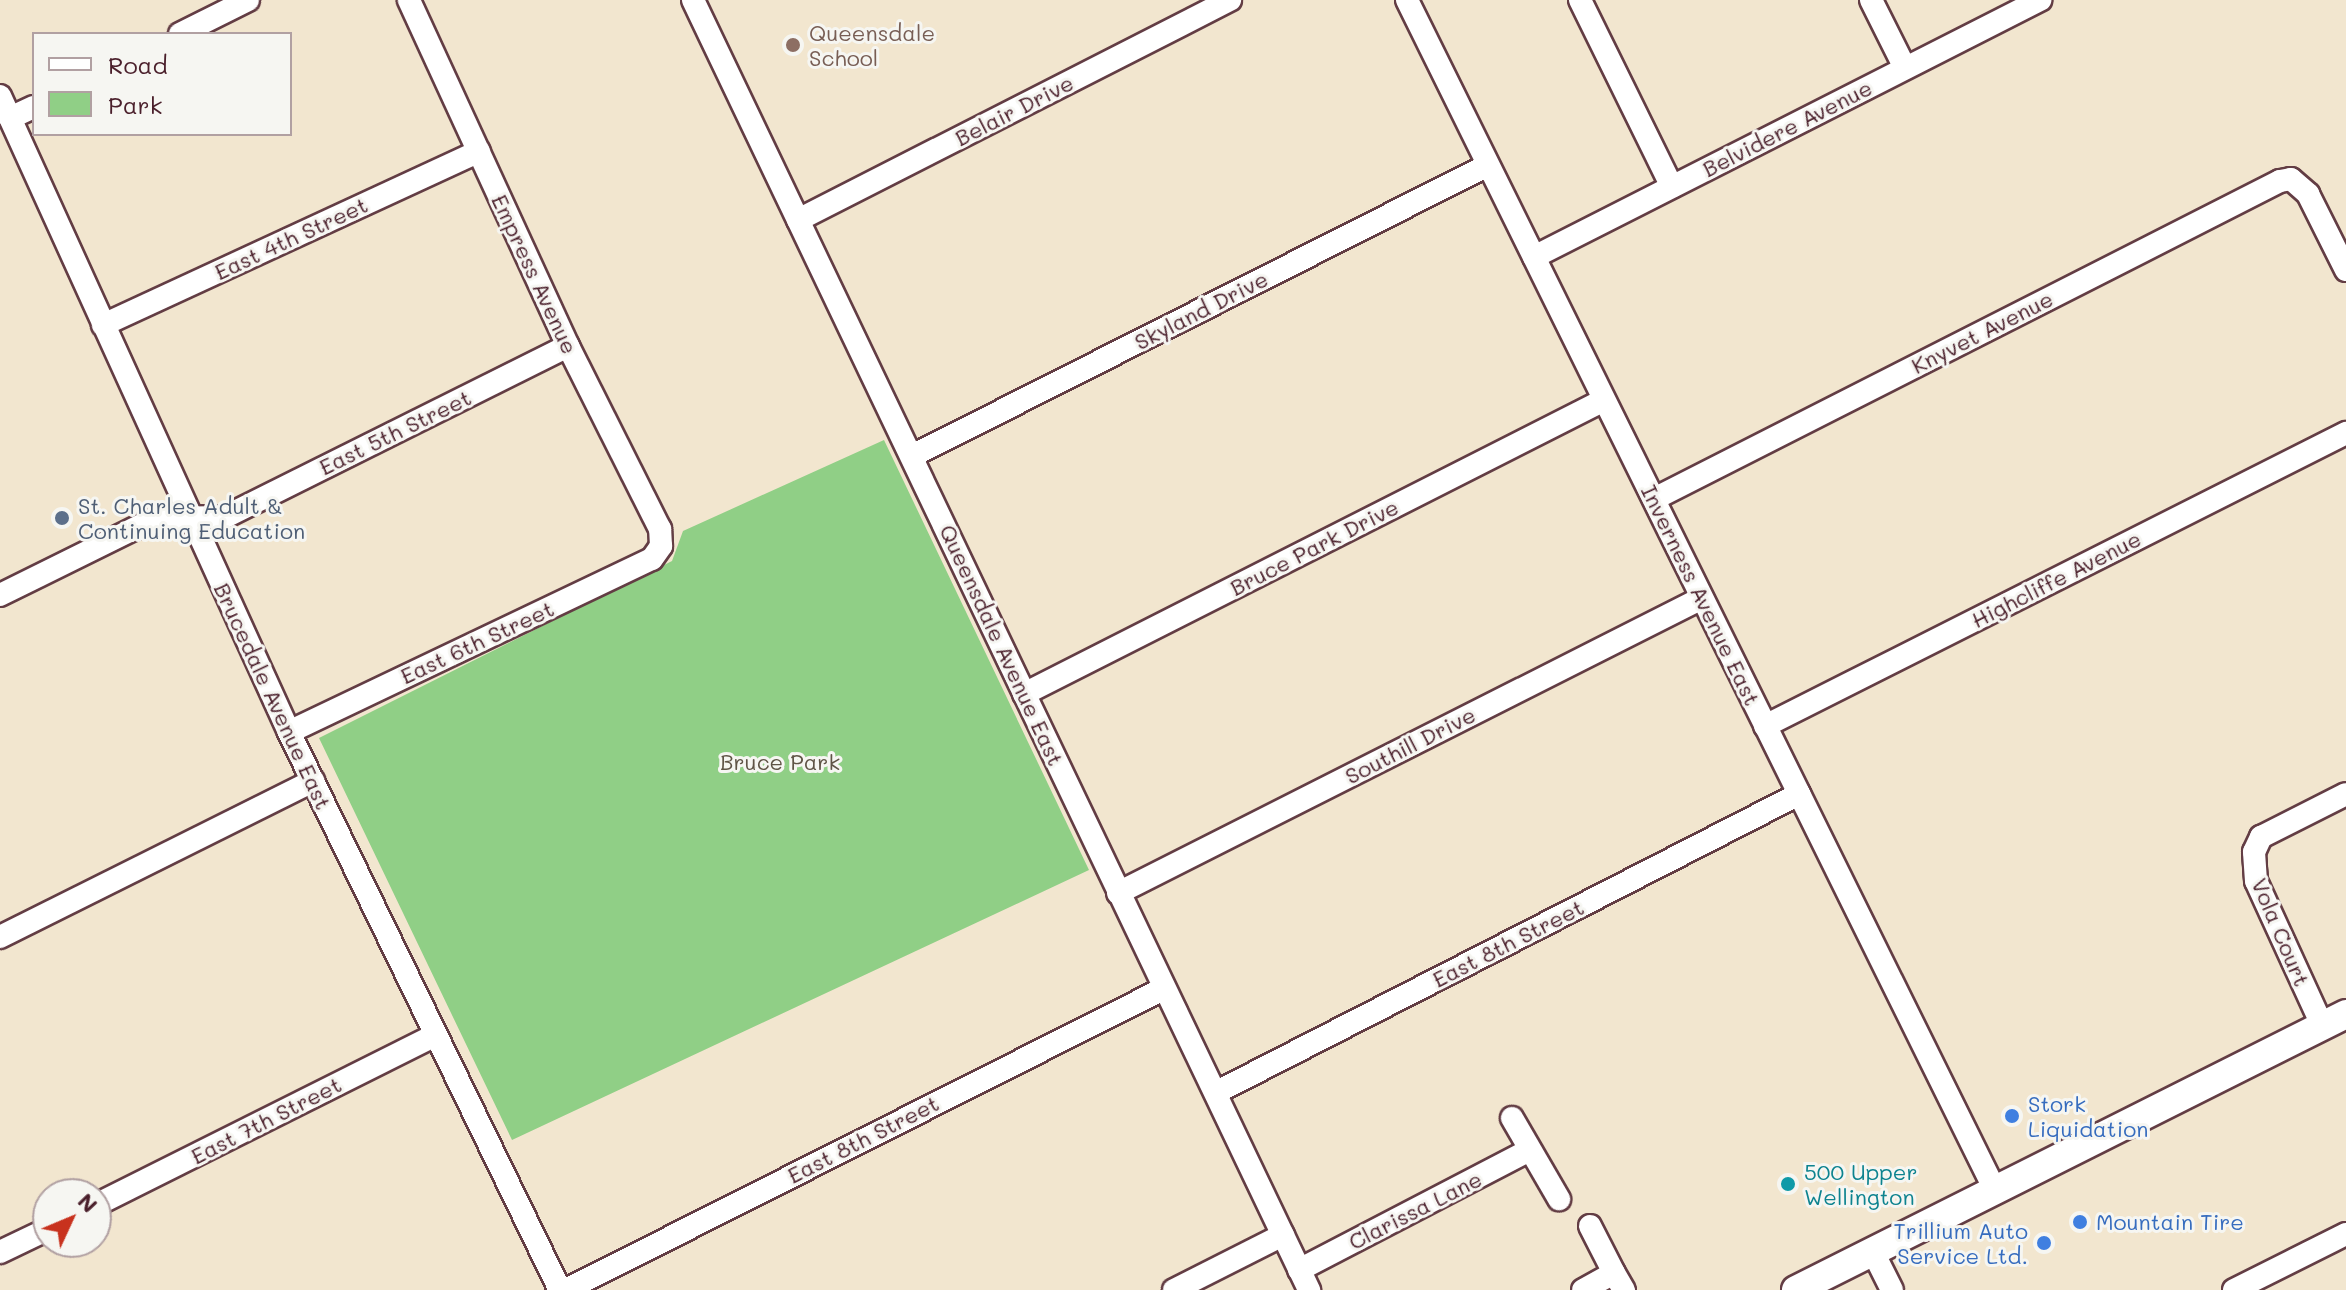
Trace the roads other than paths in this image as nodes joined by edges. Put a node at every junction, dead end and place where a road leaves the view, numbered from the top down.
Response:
1 (248, 0) edge
2 (409, 0) edge
3 (693, 0) edge
4 (1230, 0) edge
5 (1407, 0) edge
6 (1580, 0) edge
7 (1871, 0) edge
8 (2040, 0) edge
9 (184, 32) edge
10 (1905, 68) junction
11 (0, 96) edge
12 (32, 108) edge
13 (10, 118) junction
14 (479, 151) junction
15 (1488, 165) junction
16 (1672, 187) junction
17 (798, 220) junction
18 (1534, 257) junction
19 (2346, 270) edge
20 (103, 325) junction
21 (568, 346) junction
22 (1604, 400) junction
23 (2346, 433) edge
24 (914, 455) junction
25 (1654, 499) junction
26 (191, 520) junction
27 (661, 546) joint
28 (0, 595) edge
29 (1702, 598) junction
30 (1024, 694) junction
31 (1765, 726) junction
32 (289, 732) junction
33 (313, 781) junction
34 (1799, 794) junction
35 (2346, 794) edge
36 (1118, 893) junction
37 (0, 937) edge
38 (1161, 990) junction
39 (2334, 1020) edge
40 (435, 1035) junction
41 (1217, 1092) junction
42 (1512, 1118) dead end
43 (1530, 1150) junction
44 (1995, 1190) junction
45 (112, 1197) edge
46 (1559, 1199) dead end
47 (1590, 1226) dead end
48 (2346, 1234) edge
49 (1283, 1235) junction
50 (32, 1237) edge
51 (0, 1252) edge
52 (1873, 1252) junction
53 (1304, 1280) edge
54 (1619, 1282) edge
55 (560, 1290) edge
56 (566, 1290) edge
57 (1174, 1290) edge
58 (1583, 1290) edge
59 (1796, 1290) edge
60 (1892, 1290) edge
61 (2234, 1290) edge

1 - 9 street
2 - 14 street, Empress Avenue
3 - 17 street, Queensdale Avenue East
4 - 17 street, Belair Drive
5 - 15 street, Inverness Avenue East
6 - 16 street
7 - 10 street
8 - 10 street, Belvidere Avenue
10 - 16 street, Belvidere Avenue
11 - 13 street, Brucedale Avenue East
12 - 13 street
13 - 20 street, Brucedale Avenue East
14 - 20 street, East 4th Street
14 - 21 street, Empress Avenue
15 - 18 street, Inverness Avenue East
15 - 24 street, Skyland Drive
16 - 18 street, Belvidere Avenue
17 - 24 street, Queensdale Avenue East
18 - 22 street, Inverness Avenue East
19 - 25 street, Knyvet Avenue
20 - 26 street, Brucedale Avenue East
21 - 26 street, East 5th Street
21 - 27 street, Empress Avenue
22 - 25 street, Inverness Avenue East
22 - 30 street, Bruce Park Drive
23 - 31 street, Highcliffe Avenue
24 - 30 street, Queensdale Avenue East
25 - 29 street, Inverness Avenue East
26 - 28 street, East 5th Street
26 - 32 street, Brucedale Avenue East
27 - 32 street, East 6th Street
29 - 31 street, Inverness Avenue East
29 - 36 street, Southill Drive
30 - 36 street, Queensdale Avenue East
31 - 34 street, Inverness Avenue East
32 - 33 street, Brucedale Avenue East
33 - 37 street
33 - 40 street, Brucedale Avenue East
34 - 41 street, East 8th Street
34 - 44 street, Inverness Avenue East
35 - 39 street, Vola Court
36 - 38 street, Queensdale Avenue East
38 - 41 street, Queensdale Avenue East
38 - 56 street, East 8th Street
39 - 44 main road
40 - 45 street, East 7th Street
40 - 55 street, Brucedale Avenue East
41 - 49 street, Queensdale Avenue East
42 - 43 street
43 - 46 street
43 - 53 street, Clarissa Lane
44 - 52 main road
47 - 54 street
48 - 61 street
49 - 53 street, Queensdale Avenue East
49 - 57 street
50 - 51 street
52 - 59 main road
52 - 60 street
54 - 58 street

